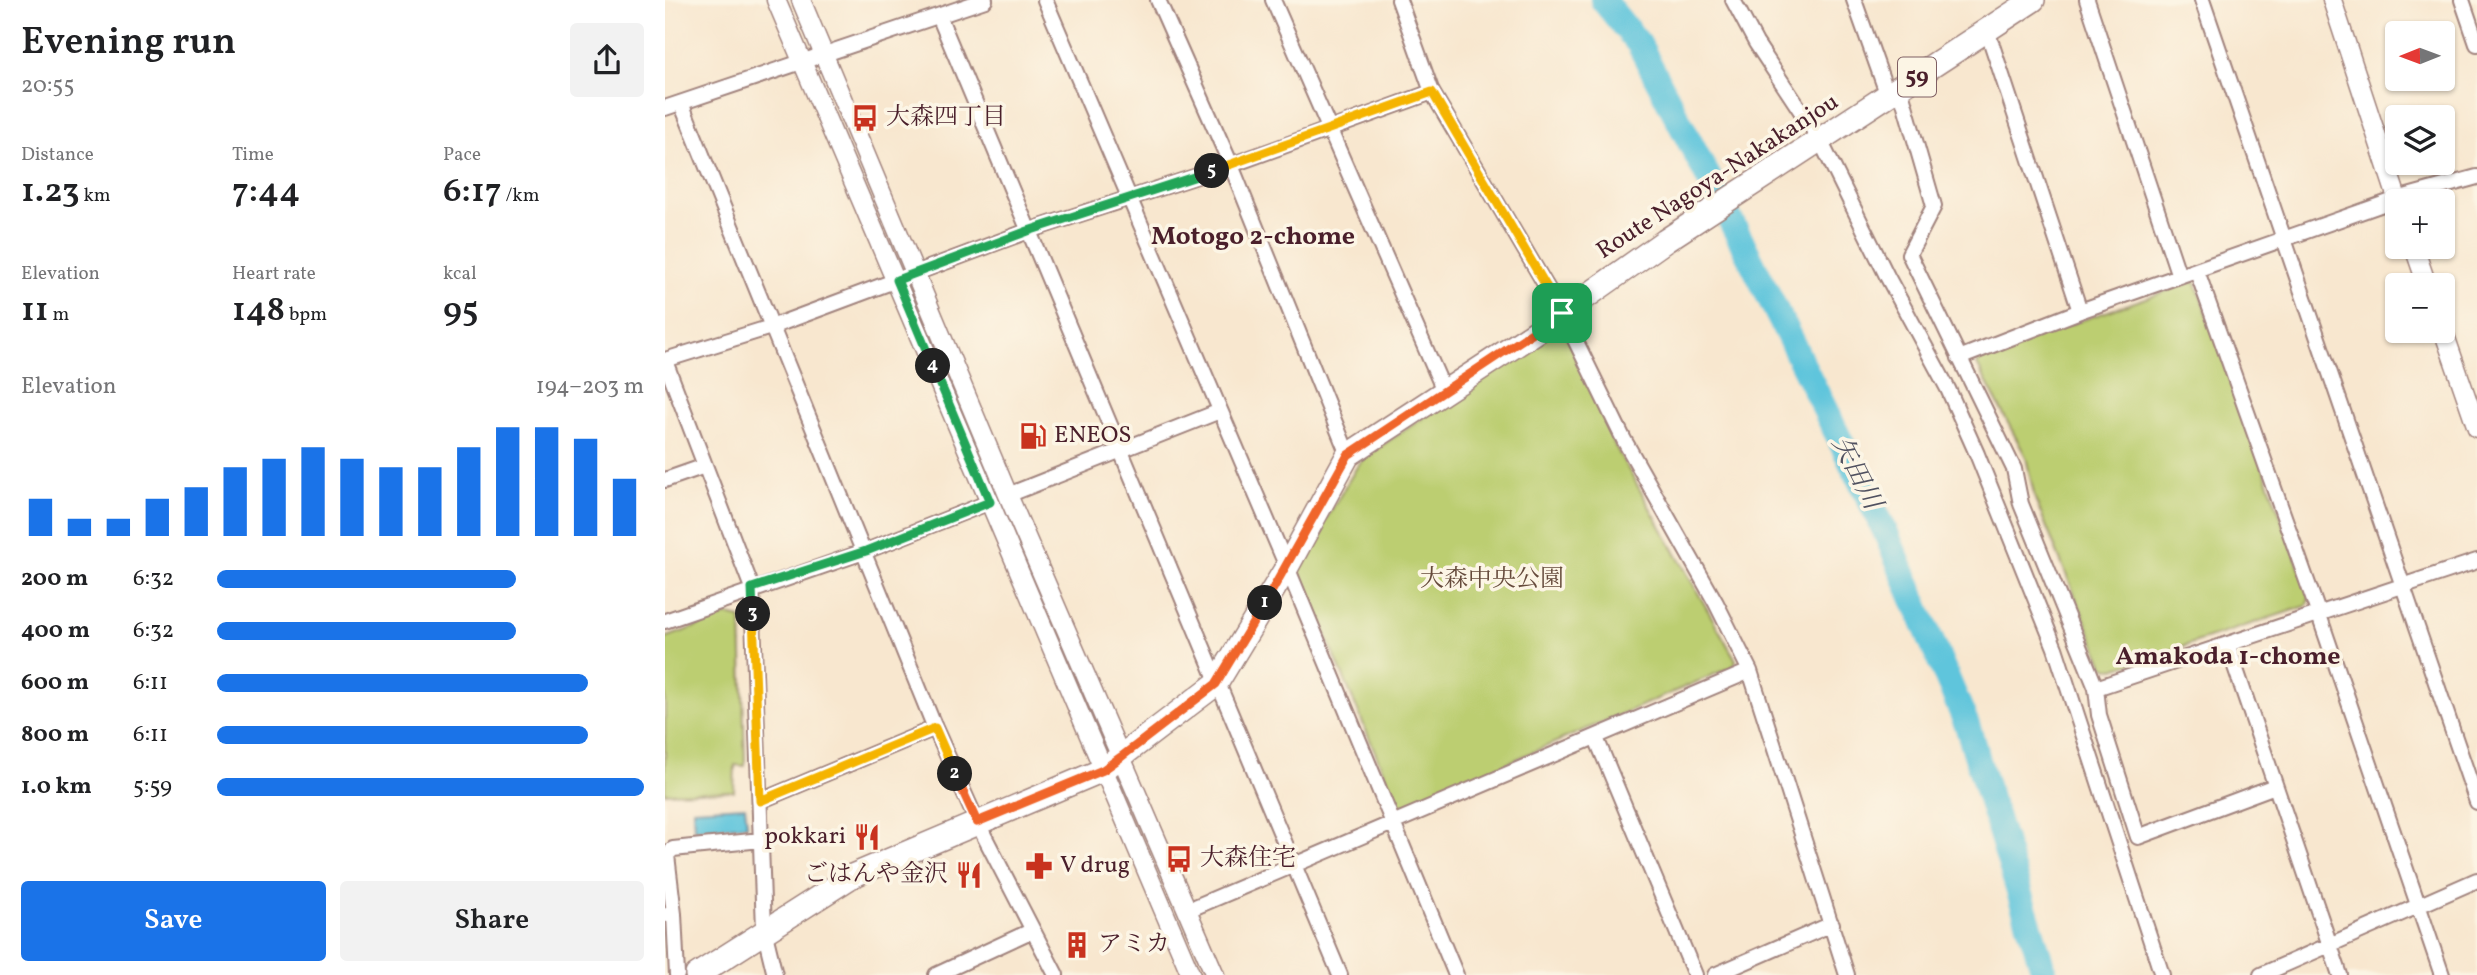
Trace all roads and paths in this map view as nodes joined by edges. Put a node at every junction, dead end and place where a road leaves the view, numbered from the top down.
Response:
1 (776, 0) edge
2 (801, 0) edge
3 (985, 0) edge
4 (1045, 0) edge
5 (1158, 0) edge
6 (1273, 0) edge
7 (1399, 0) edge
8 (1733, 0) edge
9 (1854, 0) edge
10 (2033, 0) edge
11 (2087, 0) edge
12 (2202, 0) edge
13 (2332, 0) edge
14 (2462, 0) edge
15 (939, 16) junction
16 (1987, 30) junction
17 (2477, 44) edge
18 (824, 53) junction
19 (801, 62) junction
20 (1432, 92) junction
21 (1894, 92) junction
22 (681, 103) junction
23 (665, 108) edge
24 (1329, 130) junction
25 (1820, 141) junction
26 (1231, 165) junction
27 (2477, 177) edge
28 (2394, 189) edge
29 (2436, 189) edge
30 (1131, 196) junction
31 (2385, 205) edge
32 (1028, 231) junction
33 (2285, 241) junction
34 (2197, 271) junction
35 (915, 274) junction
36 (2179, 276) junction
37 (897, 280) junction
38 (2080, 311) junction
39 (1562, 313) junction
40 (771, 327) junction
41 (2448, 343) edge
42 (1959, 358) junction
43 (665, 361) edge
44 (1444, 393) junction
45 (1220, 411) junction
46 (2477, 428) edge
47 (1120, 452) junction
48 (1348, 455) junction
49 (705, 466) junction
50 (665, 480) edge
51 (1008, 495) junction
52 (990, 502) junction
53 (866, 551) junction
54 (2477, 561) edge
55 (1287, 567) junction
56 (2403, 585) junction
57 (752, 588) junction
58 (2319, 615) junction
59 (665, 621) edge
60 (2228, 646) junction
61 (1750, 671) junction
62 (1216, 684) junction
63 (2096, 688) junction
64 (935, 728) junction
65 (1596, 738) junction
66 (1112, 764) junction
67 (2276, 786) junction
68 (760, 801) junction
69 (2477, 802) edge
70 (977, 822) junction
71 (1391, 822) junction
72 (761, 840) junction
73 (1294, 864) junction
74 (2477, 880) edge
75 (2419, 904) junction
76 (1188, 910) junction
77 (670, 915) edge
78 (1832, 924) junction
79 (764, 930) junction
80 (1033, 930) junction
81 (2329, 947) junction
82 (677, 975) edge
83 (697, 975) edge
84 (775, 975) edge
85 (936, 975) edge
86 (1056, 975) edge
87 (1191, 975) edge
88 (1215, 975) edge
89 (1340, 975) edge
90 (1456, 975) edge
91 (1695, 975) edge
92 (1715, 975) edge
93 (1847, 975) edge
94 (2162, 975) edge
95 (2261, 975) edge
96 (2340, 975) edge
97 (2442, 975) edge

1 - 19 street
2 - 18 street
3 - 15 street
4 - 30 street
5 - 26 street
6 - 24 street
7 - 20 street
8 - 25 street
9 - 21 street
10 - 16 main road, Route Nagoya-Nakakanjou / 59
11 - 36 street
12 - 33 street
13 - 28 street
14 - 17 street
15 - 18 street
15 - 32 street
16 - 21 main road, Route Nagoya-Nakakanjou / 59
16 - 38 street
18 - 19 street
18 - 35 street
19 - 22 street
19 - 37 street
20 - 24 street
20 - 39 street
21 - 25 main road, Route Nagoya-Nakakanjou / 59
21 - 42 street
22 - 23 street
22 - 40 street
24 - 26 street
24 - 44 street
25 - 39 main road, Route Nagoya-Nakakanjou / 59
25 - 94 street
26 - 30 street
26 - 48 street
27 - 29 street
30 - 32 street
30 - 45 street
31 - 33 street
32 - 35 street
32 - 47 street
33 - 34 street
33 - 56 street
34 - 36 street
34 - 58 street
35 - 37 street
35 - 51 street
36 - 38 street
37 - 40 street
37 - 52 street
38 - 42 street
39 - 44 main road, Route Nagoya-Nakakanjou / 59
39 - 61 street
40 - 43 street
40 - 53 street
41 - 46 street
42 - 63 street
43 - 49 street
44 - 48 main road, Route Nagoya-Nakakanjou / 59
45 - 47 street
45 - 55 street
47 - 51 street
47 - 62 street
48 - 55 main road, Route Nagoya-Nakakanjou / 59
49 - 50 street
49 - 57 street
51 - 66 street
52 - 53 street
52 - 66 street
53 - 57 street
53 - 64 street
54 - 56 street
55 - 62 main road, Route Nagoya-Nakakanjou / 59
55 - 71 street
56 - 58 street
56 - 69 street
57 - 59 street
57 - 68 street
58 - 60 street
58 - 75 street
60 - 63 street
60 - 67 street
61 - 65 street
61 - 78 street
62 - 66 main road, Route Nagoya-Nakakanjou / 59
62 - 73 street
63 - 67 street
64 - 68 street
64 - 70 street
65 - 71 street
65 - 91 street
66 - 70 main road, Route Nagoya-Nakakanjou / 59
66 - 76 street
66 - 87 street
67 - 81 street
68 - 72 street
70 - 79 main road, Route Nagoya-Nakakanjou / 59
70 - 80 street
71 - 73 street
71 - 90 street
72 - 77 street
72 - 79 street
73 - 76 street
73 - 89 street
74 - 75 street
75 - 81 street
75 - 97 street
76 - 88 street
77 - 82 street
78 - 92 street
78 - 93 street
79 - 83 main road, Route Nagoya-Nakakanjou / 59
79 - 84 street
80 - 85 street
80 - 86 street
81 - 95 street
81 - 96 street

